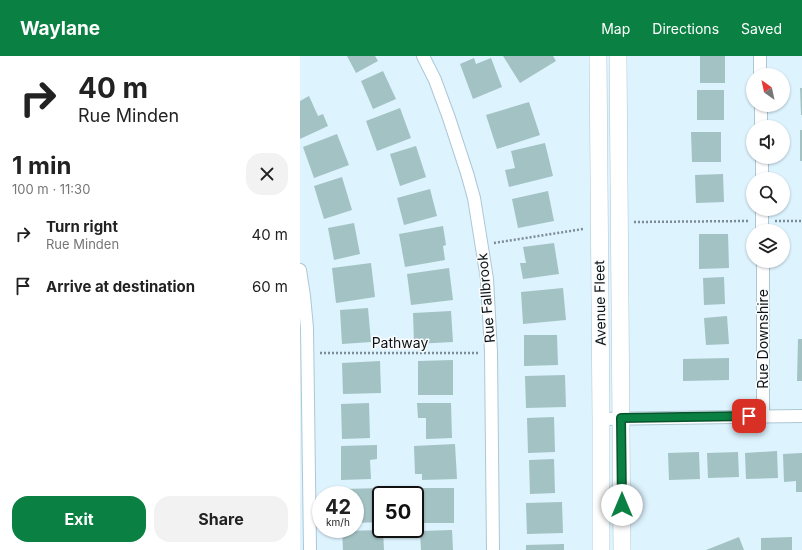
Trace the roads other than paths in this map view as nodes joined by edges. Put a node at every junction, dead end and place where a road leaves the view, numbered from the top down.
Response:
1 (423, 56) edge
2 (598, 56) edge
3 (618, 56) edge
4 (760, 56) edge
5 (760, 68) edge
6 (763, 268) edge
7 (300, 270) edge
8 (763, 416) junction
9 (802, 416) edge
10 (621, 418) junction
11 (601, 419) junction
12 (310, 550) edge
13 (493, 550) edge
14 (601, 550) edge
15 (622, 550) edge

1 - 13 street, Rue Fallbrook
2 - 11 main road, Avenue Fleet
3 - 10 main road, Avenue Fleet
4 - 5 street
6 - 8 street, Rue Downshire
7 - 12 street
8 - 9 street
8 - 10 street
10 - 11 street
10 - 15 main road, Avenue Fleet
11 - 14 main road, Avenue Fleet

